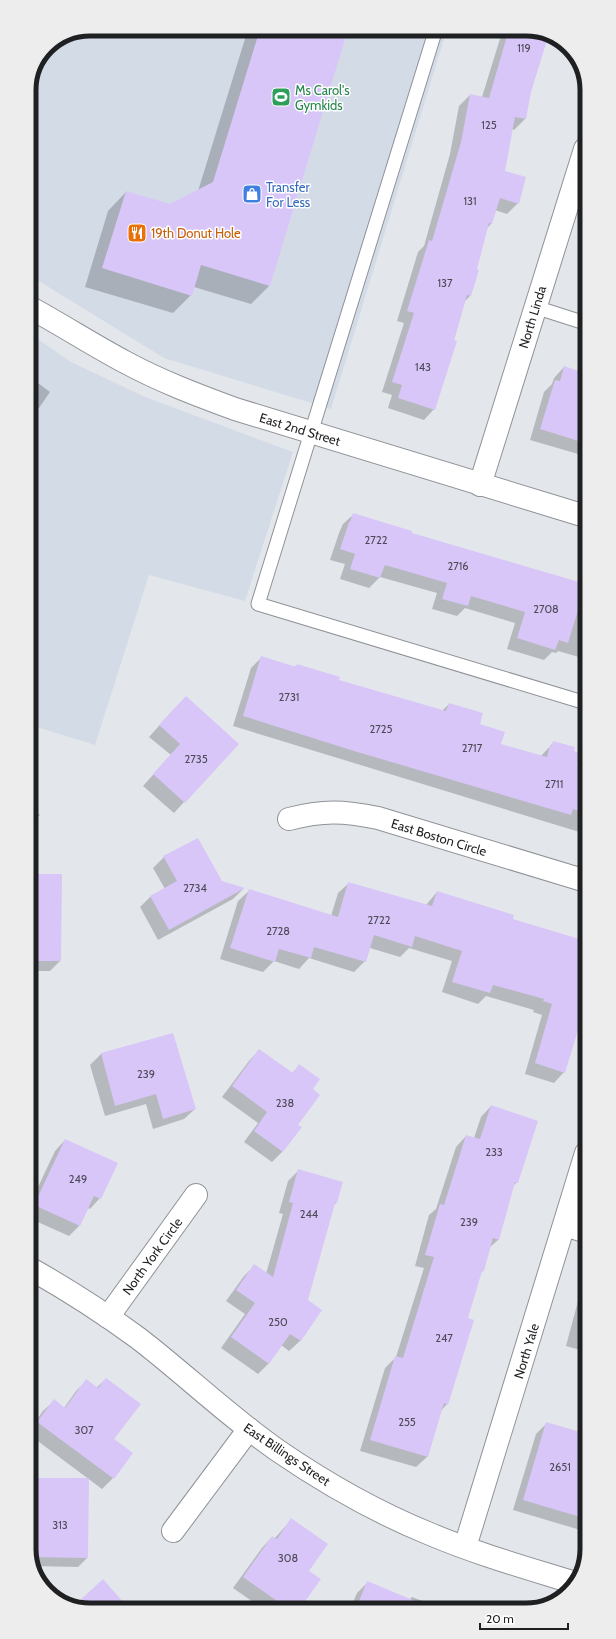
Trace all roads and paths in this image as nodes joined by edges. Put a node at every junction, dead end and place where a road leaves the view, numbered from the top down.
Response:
1 (434, 36) edge
2 (580, 165) edge
3 (535, 307) junction
4 (36, 311) edge
5 (580, 321) edge
6 (311, 432) junction
7 (480, 484) junction
8 (580, 514) edge
9 (580, 701) edge
10 (289, 818) dead end
11 (580, 879) edge
12 (580, 1174) edge
13 (196, 1195) dead end
14 (565, 1225) junction
15 (580, 1230) edge
16 (36, 1272) edge
17 (108, 1317) junction
18 (249, 1429) junction
19 (172, 1531) dead end
20 (465, 1548) junction
21 (570, 1580) edge

1 - 6 lane
2 - 3 street, North Linda
3 - 5 lane
3 - 7 street, North Linda
4 - 6 street, East 2nd Street
6 - 7 street, East 2nd Street
6 - 9 lane
7 - 8 street, East 2nd Street
10 - 11 street, East Boston Circle
12 - 14 street, North Yale
13 - 17 street, North York Circle
14 - 15 street
14 - 20 street, North Yale
16 - 17 street, East Billings Street
17 - 18 street, East Billings Street
18 - 19 street
18 - 20 street, East Billings Street
20 - 21 street, East Billings Street

